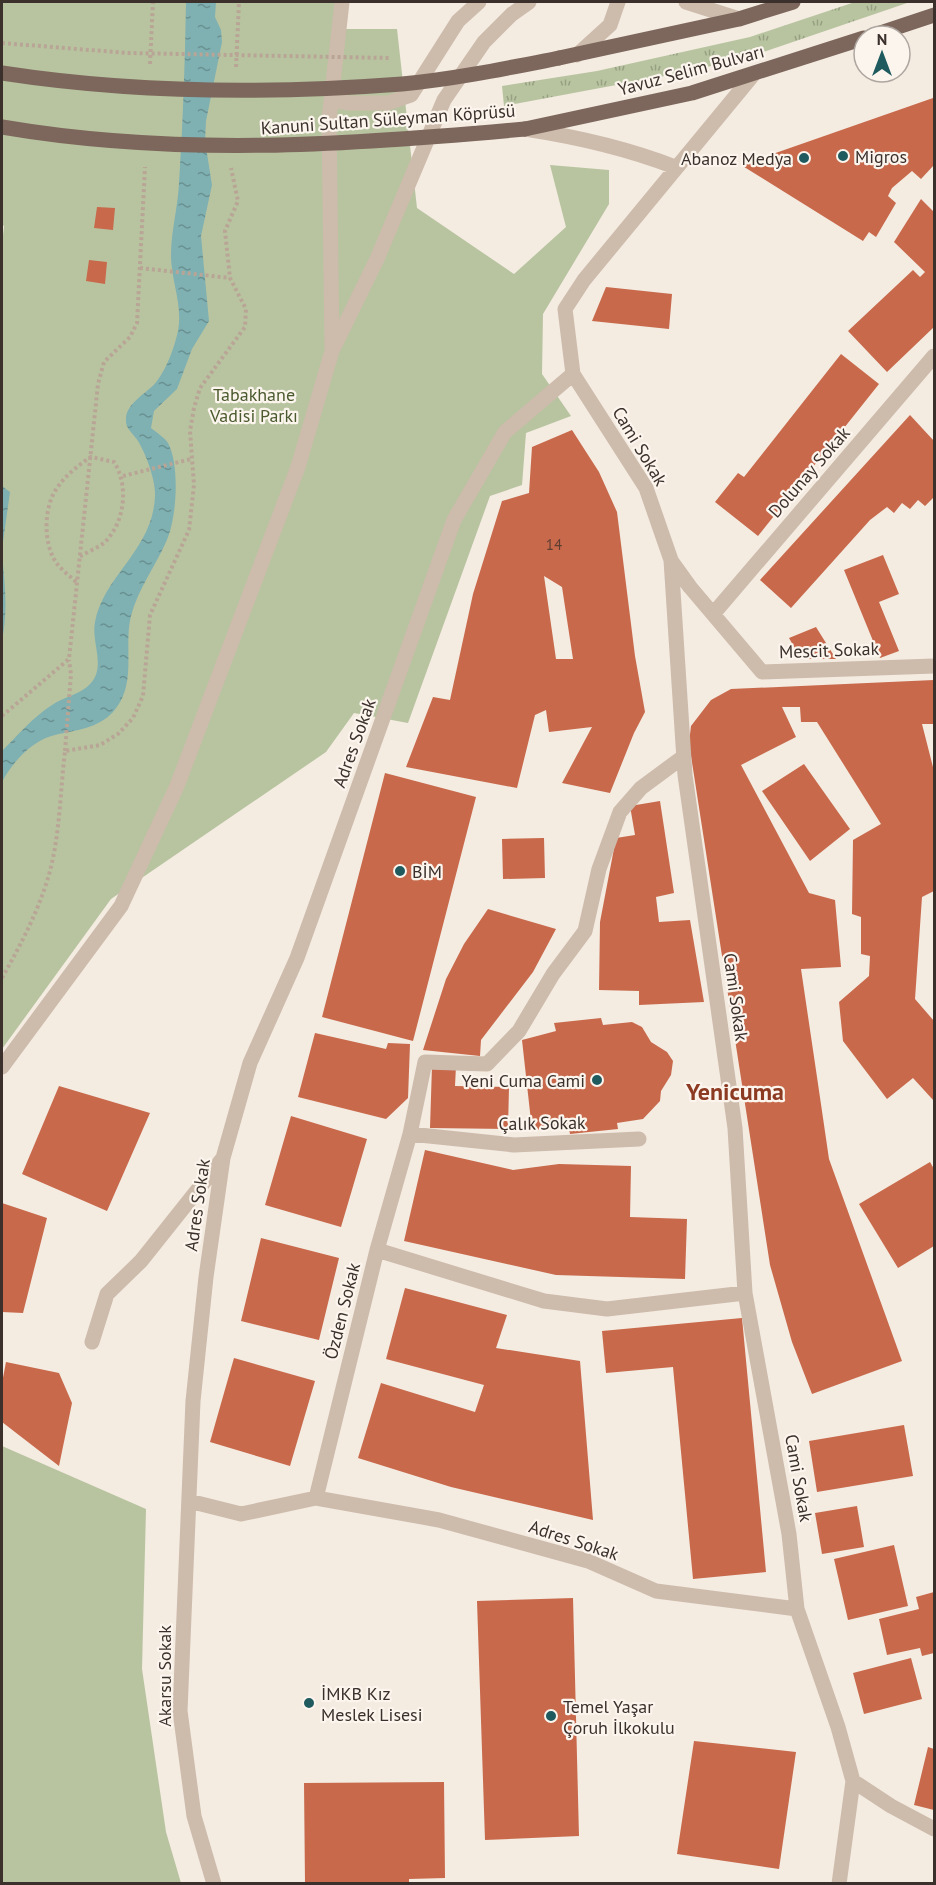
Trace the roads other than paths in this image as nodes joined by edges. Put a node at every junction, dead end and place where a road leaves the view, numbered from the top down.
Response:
1 (342, 2) edge
2 (479, 2) edge
3 (529, 2) edge
4 (618, 2) edge
5 (686, 2) edge
6 (793, 2) edge
7 (934, 15) edge
8 (739, 18) junction
9 (907, 24) edge
10 (852, 42) edge
11 (577, 55) junction
12 (560, 58) joint
13 (2, 73) edge
14 (753, 75) junction
15 (332, 100) junction
16 (2, 127) edge
17 (525, 129) junction
18 (675, 167) junction
19 (332, 351) junction
20 (934, 356) edge
21 (573, 374) junction
22 (671, 560) junction
23 (714, 613) junction
24 (934, 666) edge
25 (683, 757) junction
26 (2, 1066) edge
27 (410, 1134) junction
28 (639, 1139) dead end
29 (223, 1158) junction
30 (377, 1250) junction
31 (745, 1293) junction
32 (92, 1342) dead end
33 (316, 1498) junction
34 (189, 1501) junction
35 (797, 1609) junction
36 (853, 1781) junction
37 (934, 1829) edge
38 (214, 1884) edge
39 (839, 1884) edge

1 - 15 street
2 - 15 street
3 - 19 street
4 - 11 street
5 - 8 street
6 - 8 main road, Yavuz Selim Bulvarı
7 - 9 main road
8 - 11 main road, Yavuz Selim Bulvarı
10 - 14 main road, Yavuz Selim Bulvarı
11 - 12 main road, Yavuz Selim Bulvarı
12 - 13 main road, Kanuni Sultan Süleyman Köprüsü, bridge
14 - 17 main road, Yavuz Selim Bulvarı
14 - 18 street, Cami Sokak
15 - 19 street
16 - 17 main road, Kanuni Sultan Süleyman Köprüsü, bridge
17 - 18 street
18 - 21 street, Cami Sokak
19 - 26 street
20 - 23 street, Dolunay Sokak
21 - 22 street, Cami Sokak
21 - 29 street, Adres Sokak
22 - 23 street, Mescit Sokak
22 - 25 street, Cami Sokak
23 - 24 street, Mescit Sokak
25 - 27 street, Özden Sokak
25 - 31 street, Cami Sokak
27 - 28 street, Çalık Sokak
27 - 30 street, Özden Sokak
29 - 32 street
29 - 34 street, Adres Sokak
30 - 31 street
30 - 33 street, Özden Sokak
31 - 35 street, Cami Sokak
33 - 34 street, Adres Sokak
33 - 35 street, Adres Sokak
34 - 38 street, Akarsu Sokak
35 - 36 street, Cami Sokak
36 - 37 street
36 - 39 street, Cami Sokak

